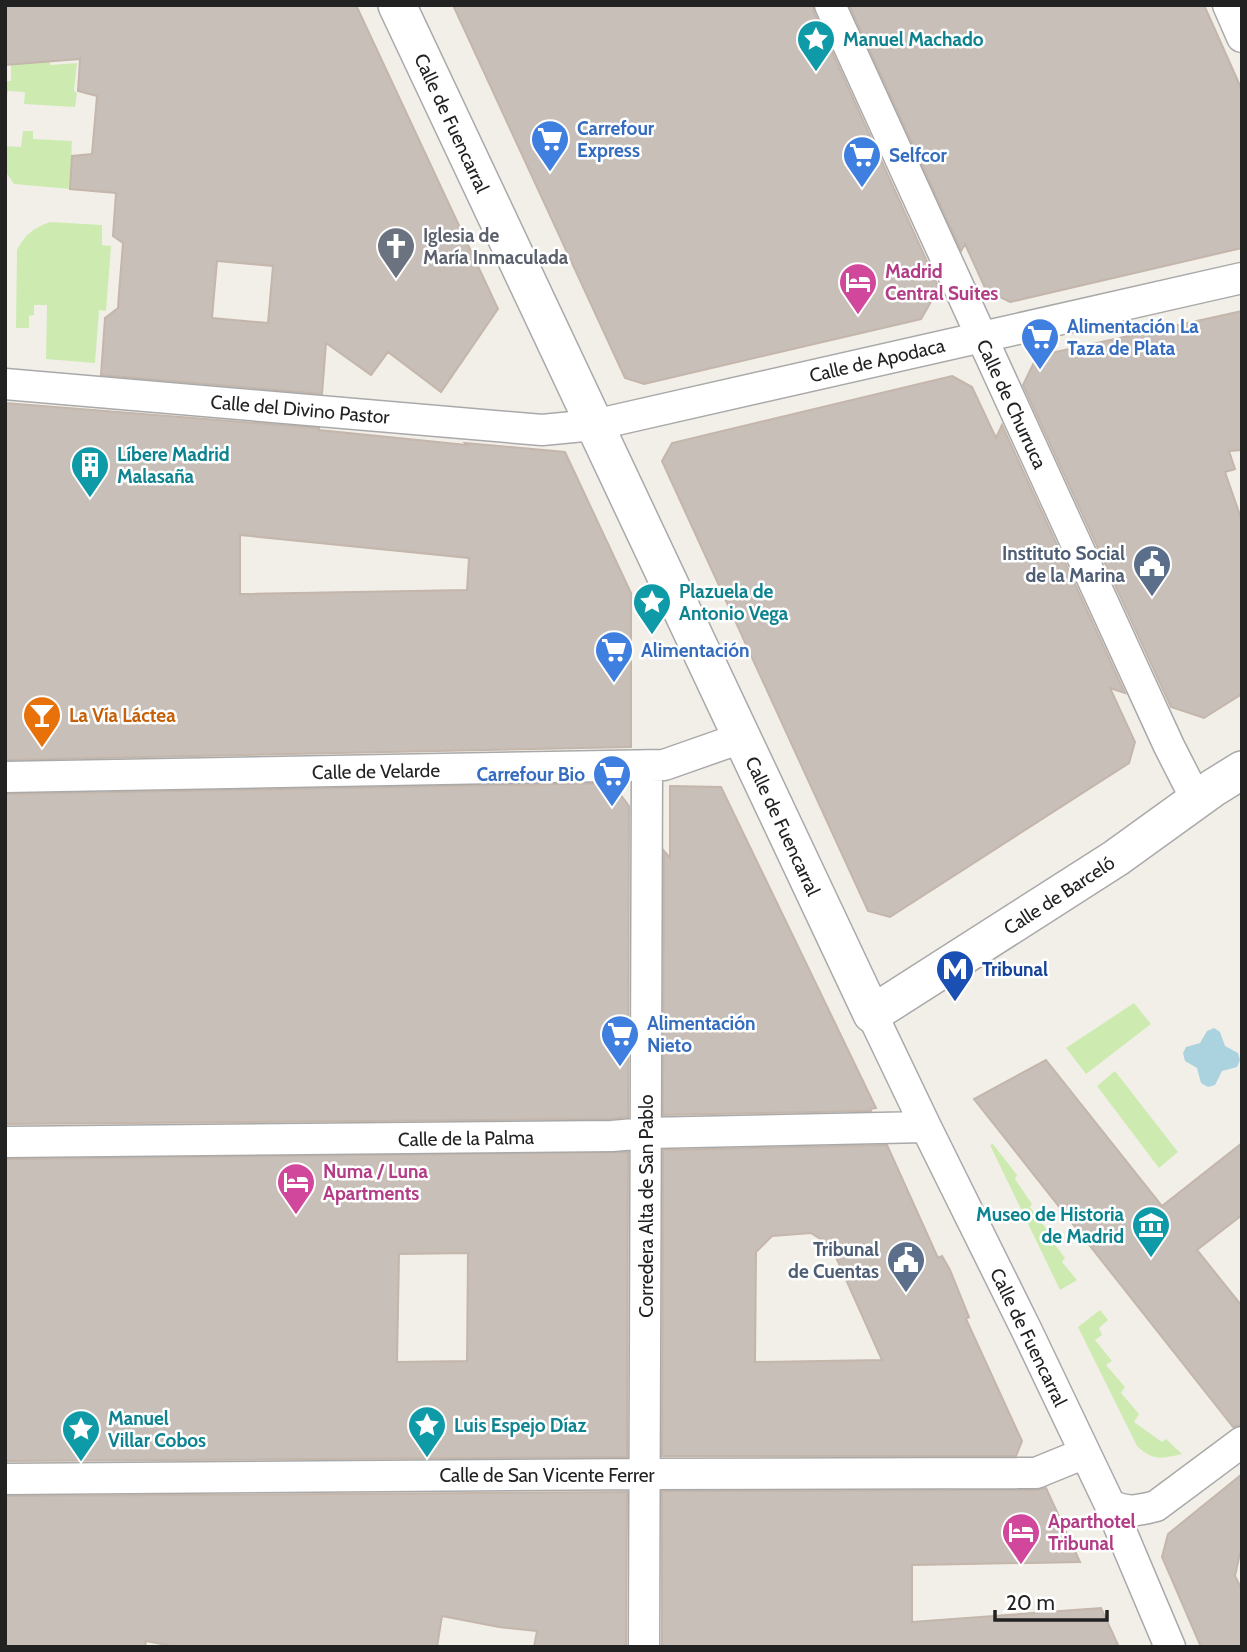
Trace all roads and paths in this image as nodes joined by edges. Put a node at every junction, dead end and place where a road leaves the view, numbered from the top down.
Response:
1 (397, 5) edge
2 (830, 5) edge
3 (1227, 5) edge
4 (1242, 37) edge
5 (1242, 278) edge
6 (981, 337) junction
7 (5, 384) edge
8 (594, 425) junction
9 (741, 738) junction
10 (647, 766) junction
11 (1242, 770) edge
12 (5, 777) edge
13 (1197, 800) junction
14 (872, 1014) junction
15 (926, 1127) junction
16 (647, 1133) junction
17 (5, 1142) edge
18 (1242, 1442) edge
19 (1085, 1453) junction
20 (646, 1474) junction
21 (5, 1479) edge
22 (1110, 1505) junction
23 (644, 1647) edge
24 (1170, 1647) edge

1 - 8 street, Calle de Fuencarral
2 - 6 street, Calle de Churruca
3 - 4 street
5 - 6 street, Calle de Apodaca
6 - 8 street, Calle de Apodaca
6 - 13 street, Calle de Churruca
7 - 8 street, Calle del Divino Pastor
8 - 9 street, Calle de Fuencarral
9 - 10 street, Calle de Velarde
9 - 14 street, Calle de Fuencarral
10 - 12 street, Calle de Velarde
10 - 16 street, Corredera Alta de San Pablo
11 - 13 street, Calle de Barceló
13 - 14 street, Calle de Barceló
14 - 15 street, Calle de Fuencarral
15 - 16 street, Calle de la Palma
15 - 19 street, Calle de Fuencarral
16 - 17 street, Calle de la Palma
16 - 20 street, Corredera Alta de San Pablo
18 - 22 street
19 - 20 street, Calle de San Vicente Ferrer
19 - 22 street, Calle de Fuencarral
20 - 21 street, Calle de San Vicente Ferrer
20 - 23 street, Corredera Alta de San Pablo
22 - 24 street, Calle de Fuencarral

